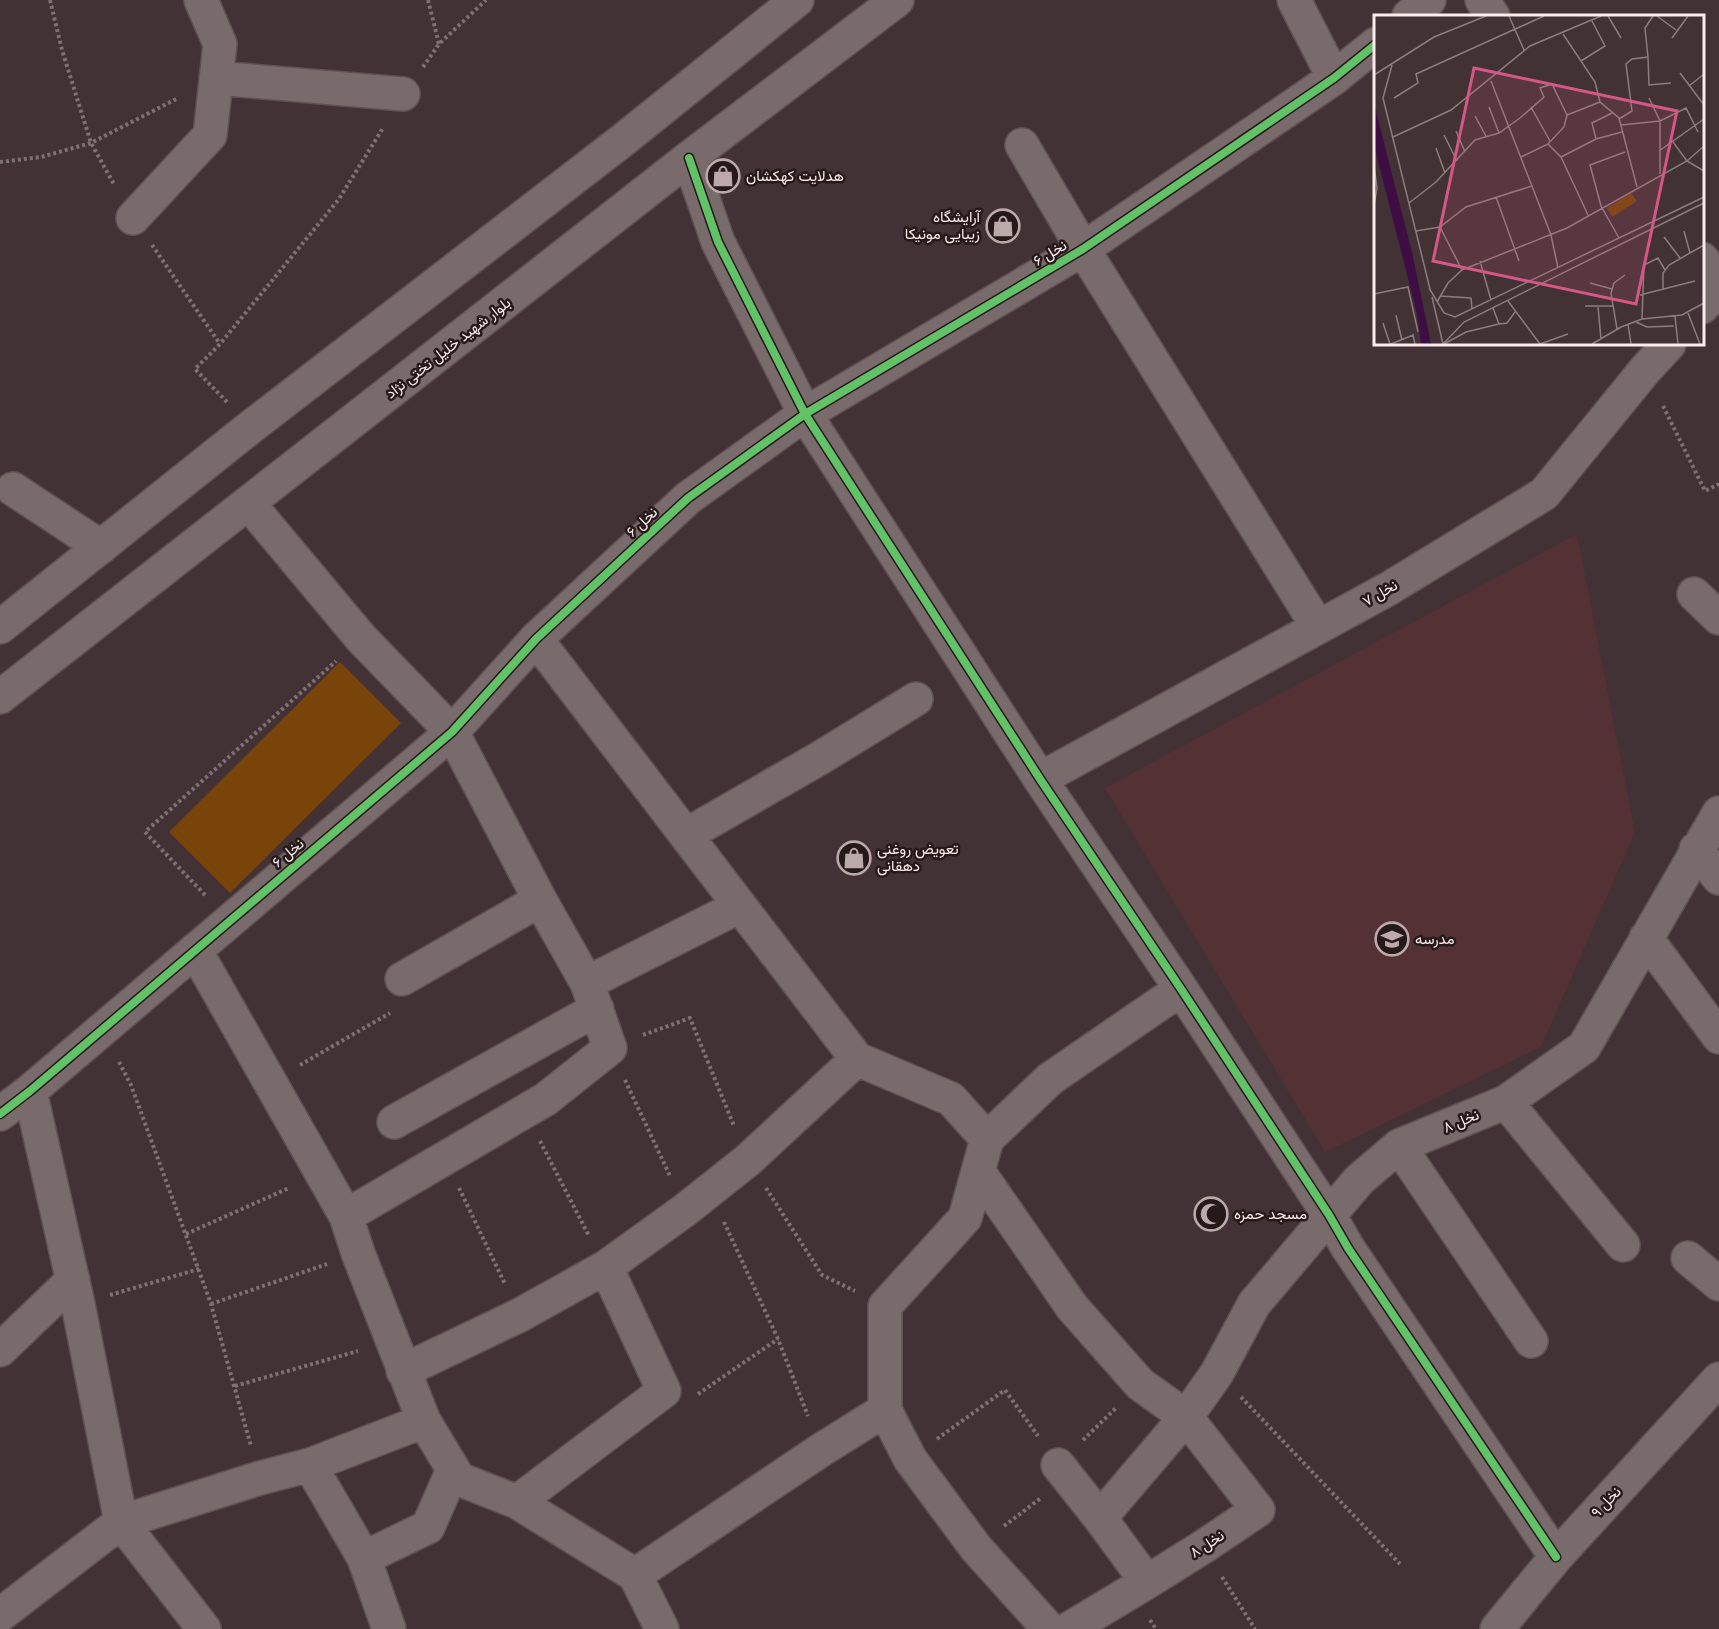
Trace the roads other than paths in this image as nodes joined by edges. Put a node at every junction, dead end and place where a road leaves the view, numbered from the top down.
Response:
1 (201, 0) edge
2 (797, 0) edge
3 (897, 0) edge
4 (1294, 0) edge
5 (1429, 0) edge
6 (1482, 0) edge
7 (1410, 15) edge
8 (1492, 15) edge
9 (1374, 46) edge
10 (216, 78) junction
11 (1334, 78) junction
12 (404, 94) road end
13 (1022, 145) dead end
14 (689, 158) junction
15 (133, 218) dead end
16 (1083, 249) junction
17 (1704, 262) edge
18 (1719, 281) edge
19 (1719, 289) edge
20 (1704, 305) edge
21 (1669, 345) edge
22 (805, 414) junction
23 (13, 489) dead end
24 (249, 504) junction
25 (101, 547) junction
26 (1694, 594) dead end
27 (1719, 618) edge
28 (0, 627) edge
29 (1318, 627) junction
30 (536, 639) junction
31 (0, 697) edge
32 (916, 699) dead end
33 (452, 732) junction
34 (1040, 779) junction
35 (1719, 813) edge
36 (686, 835) junction
37 (1696, 849) junction
38 (1719, 878) edge
39 (540, 900) junction
40 (740, 906) junction
41 (1646, 938) junction
42 (195, 950) junction
43 (402, 979) road end
44 (1181, 989) junction
45 (592, 996) junction
46 (1719, 1037) edge
47 (857, 1059) junction
48 (30, 1091) junction
49 (1506, 1102) junction
50 (0, 1114) edge
51 (394, 1122) dead end
52 (987, 1139) junction
53 (1399, 1146) junction
54 (978, 1171) junction
55 (1329, 1215) junction
56 (346, 1216) junction
57 (1623, 1245) dead end
58 (1688, 1258) dead end
59 (606, 1268) junction
60 (1719, 1284) edge
61 (76, 1292) junction
62 (1531, 1341) dead end
63 (0, 1350) edge
64 (398, 1356) junction
65 (1719, 1379) edge
66 (885, 1410) junction
67 (1186, 1417) junction
68 (424, 1421) junction
69 (310, 1465) junction
70 (453, 1470) junction
71 (1063, 1471) road end
72 (517, 1502) junction
73 (1100, 1518) junction
74 (121, 1522) junction
75 (1556, 1557) junction
76 (364, 1558) junction
77 (635, 1575) junction
78 (1147, 1582) junction
79 (0, 1615) edge
80 (204, 1629) edge
81 (389, 1629) edge
82 (662, 1629) edge
83 (1049, 1629) edge
84 (1069, 1629) edge
85 (1497, 1629) edge

1 - 10 street
2 - 25 street
3 - 14 street, بلوار شهید خلیل تختی نژاد
4 - 11 street
5 - 7 street
6 - 8 street
9 - 11 street, نخل ۶
10 - 12 street
10 - 15 street
11 - 16 street, نخل ۶
13 - 16 street
14 - 22 street
14 - 24 street, بلوار شهید خلیل تختی نژاد
16 - 22 street, نخل ۶
16 - 29 street
17 - 18 street
19 - 20 street
21 - 29 street, نخل ۷
22 - 30 street, نخل ۶
22 - 34 street
23 - 25 street
24 - 31 street, بلوار شهید خلیل تختی نژاد
24 - 33 street
25 - 28 street
26 - 27 street
29 - 34 street, نخل ۷
30 - 33 street, نخل ۶
30 - 36 street
32 - 36 street
33 - 39 street
33 - 42 street, نخل ۶
34 - 44 street
35 - 37 street, نخل ۸
36 - 40 street
37 - 38 street
37 - 41 street, نخل ۸
39 - 43 street
39 - 45 street
40 - 45 street
40 - 47 street
41 - 46 street
41 - 49 street, نخل ۸
42 - 48 street, نخل ۶
42 - 56 street
44 - 52 street
44 - 55 street
45 - 51 street
45 - 56 street
47 - 52 street
47 - 59 street
48 - 50 street, نخل ۶
48 - 61 street
49 - 53 street, نخل ۸
49 - 57 street
52 - 54 street
53 - 55 street, نخل ۸
53 - 62 street
54 - 66 street
54 - 67 street
55 - 67 street, نخل ۸
55 - 75 street
56 - 64 street
58 - 60 street
59 - 64 street
59 - 72 street
61 - 63 street
61 - 74 street
64 - 68 street
65 - 75 street, نخل ۹
66 - 77 street
66 - 83 street
67 - 73 street, نخل ۸
67 - 78 street, نخل ۸
68 - 69 street
68 - 70 street
69 - 74 street
69 - 76 street
70 - 72 street
70 - 76 street
71 - 73 street
72 - 77 street
73 - 78 street
74 - 79 street
74 - 80 street
75 - 85 street, نخل ۹
76 - 81 street
77 - 82 street
78 - 84 street, نخل ۸

